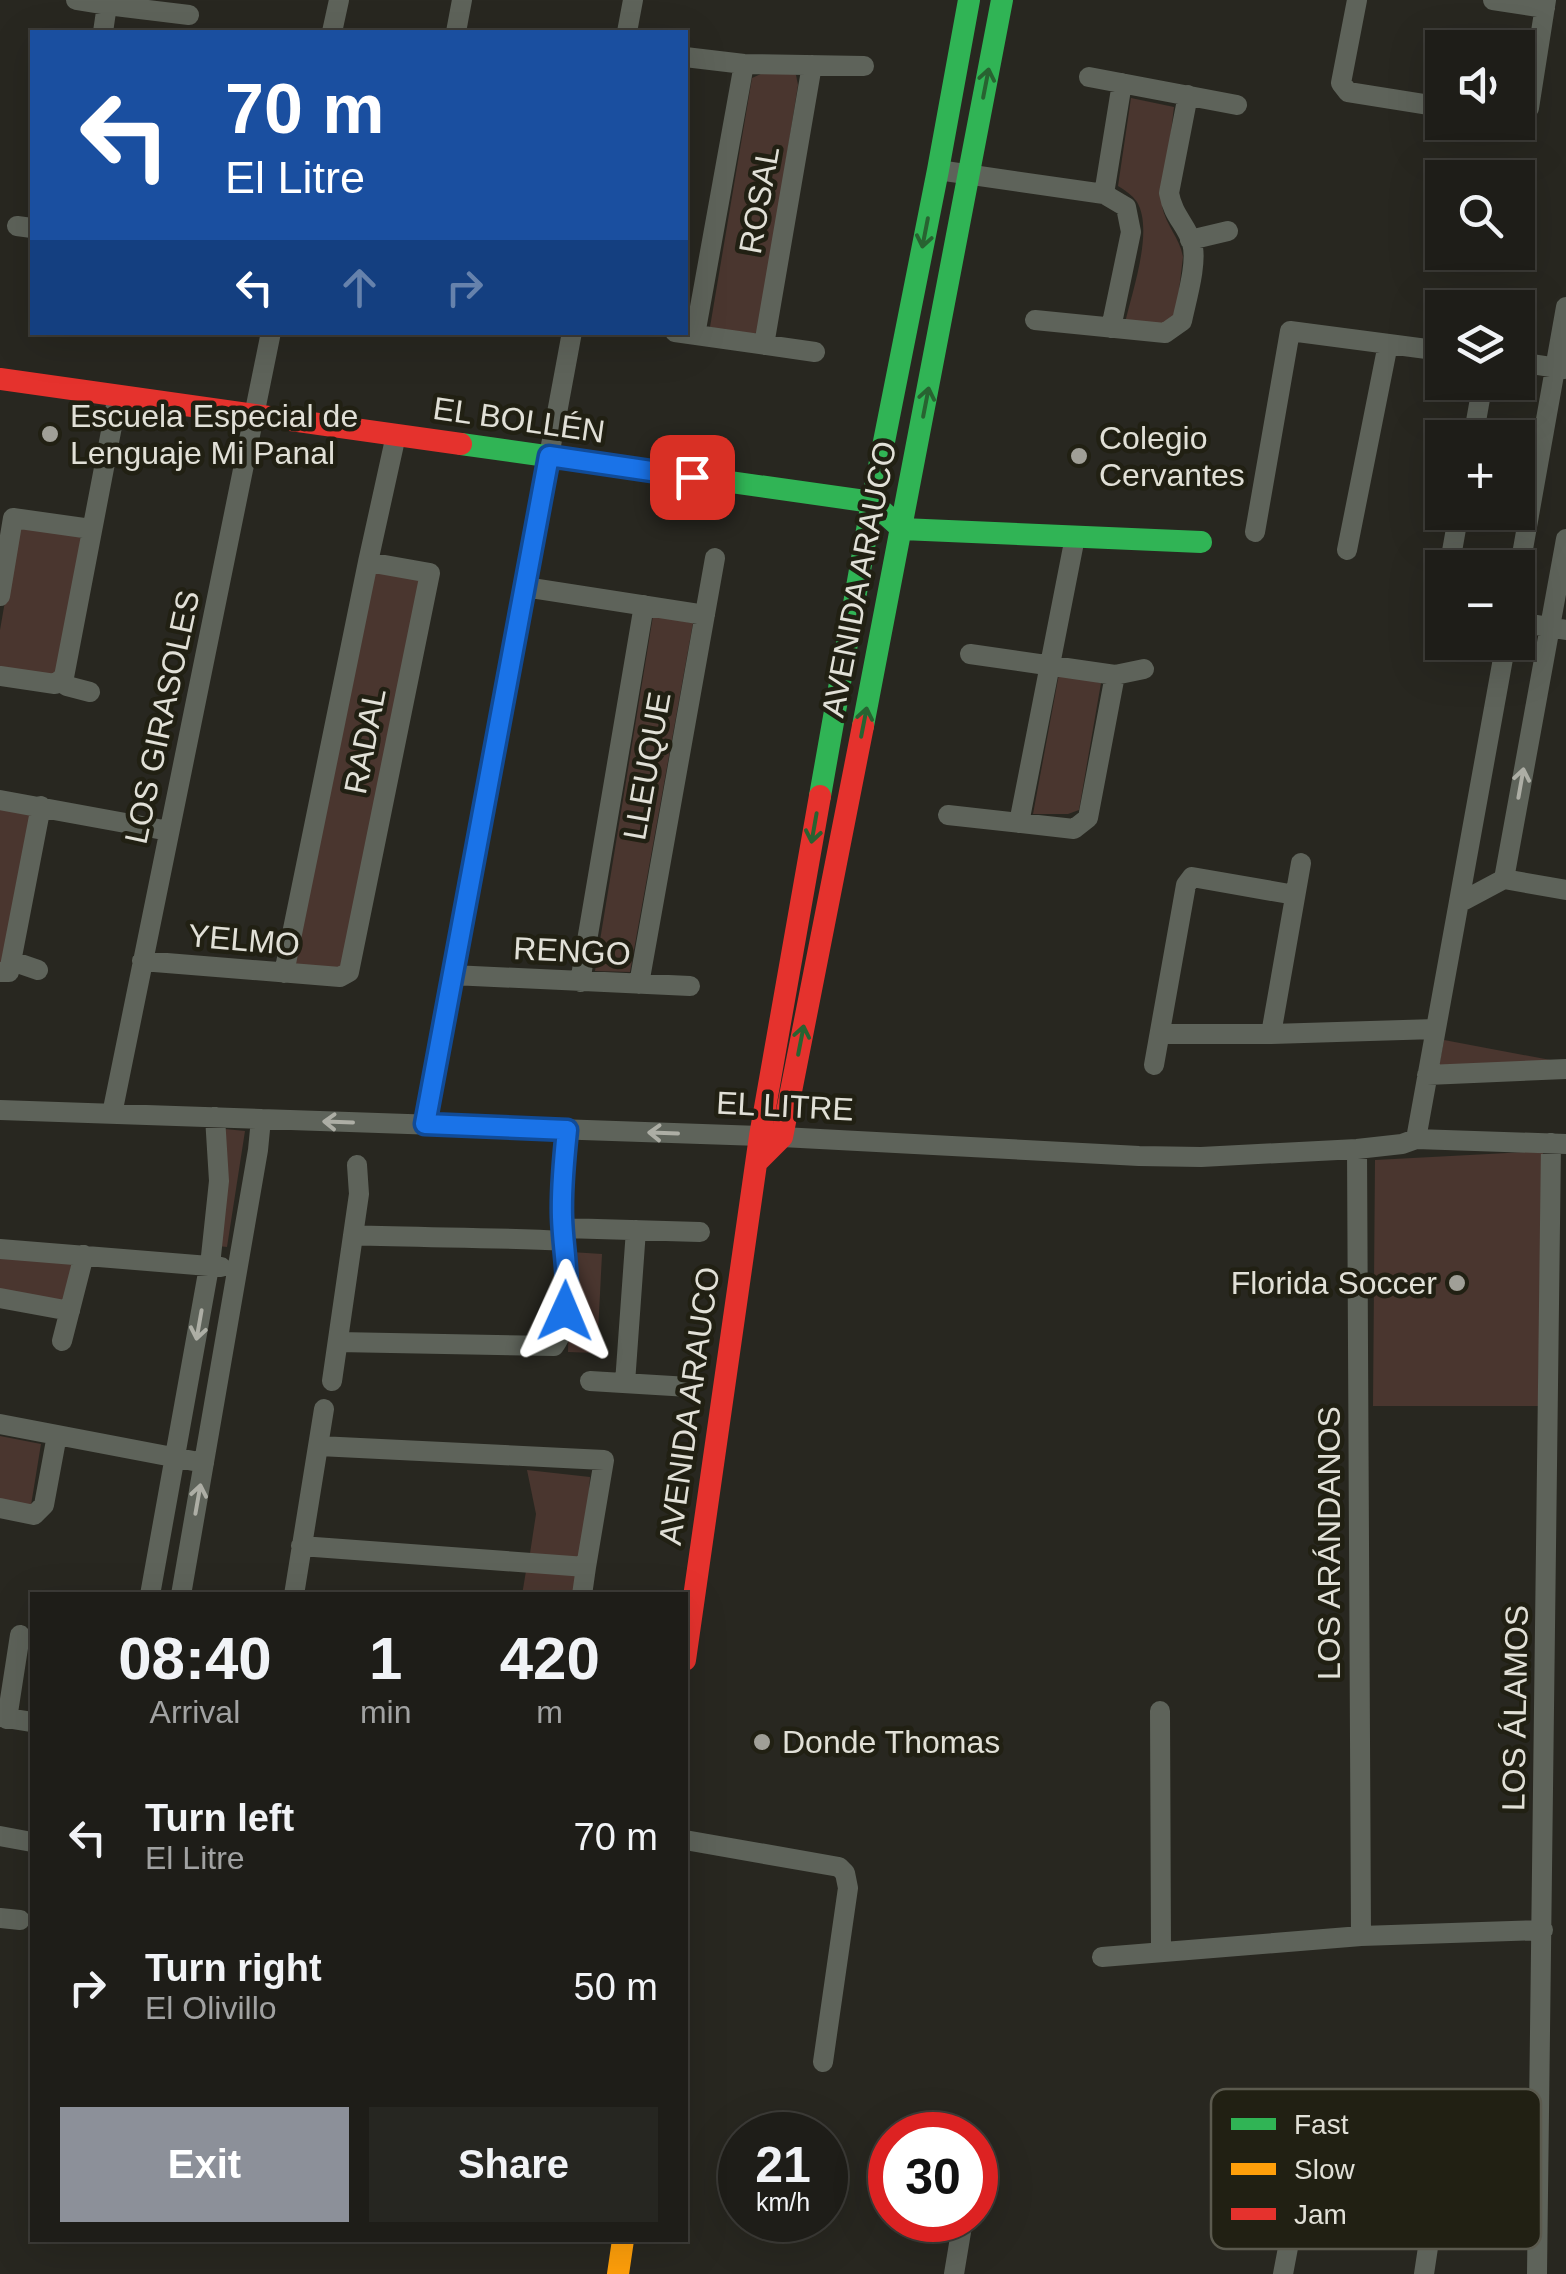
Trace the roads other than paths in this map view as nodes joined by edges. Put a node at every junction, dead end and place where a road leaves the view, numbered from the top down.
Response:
1 (76, 0) edge
2 (339, 0) edge
3 (462, 0) edge
4 (634, 0) edge
5 (969, 0) edge
6 (1002, 0) edge
7 (1357, 0) edge
8 (1493, 0) edge
9 (1546, 4) edge
10 (108, 5) junction
11 (188, 16) edge
12 (103, 30) edge
13 (332, 30) edge
14 (462, 30) edge
15 (628, 30) edge
16 (688, 57) edge
17 (744, 64) junction
18 (812, 65) junction
19 (864, 66) dead end
20 (1535, 76) edge
21 (1089, 77) dead end
22 (1122, 83) junction
23 (1188, 96) junction
24 (1236, 104) dead end
25 (1425, 104) edge
26 (938, 170) junction
27 (969, 174) junction
28 (1104, 194) junction
29 (1228, 231) dead end
30 (1190, 240) junction
31 (1566, 307) edge
32 (688, 320) edge
33 (1035, 320) dead end
34 (1111, 328) junction
35 (688, 334) edge
36 (270, 335) edge
37 (571, 335) edge
38 (1388, 344) junction
39 (764, 345) junction
40 (1425, 349) edge
41 (814, 352) dead end
42 (1535, 364) edge
43 (1561, 368) edge
44 (0, 379) edge
45 (118, 395) junction
46 (254, 415) junction
47 (396, 435) junction
48 (549, 456) junction
49 (872, 502) junction
50 (902, 529) junction
51 (91, 530) junction
52 (1256, 532) dead end
53 (1075, 536) junction
54 (1566, 538) edge
55 (1201, 542) dead end
56 (1347, 550) dead end
57 (1524, 550) edge
58 (715, 558) dead end
59 (368, 562) junction
60 (525, 586) junction
61 (0, 596) edge
62 (644, 605) junction
63 (705, 615) junction
64 (1558, 629) edge
65 (970, 654) dead end
66 (1503, 660) edge
67 (1049, 664) junction
68 (1144, 669) dead end
69 (0, 676) edge
70 (1115, 676) junction
71 (58, 683) junction
72 (90, 692) dead end
73 (0, 800) edge
74 (41, 806) junction
75 (948, 816) dead end
76 (1019, 824) junction
77 (169, 831) junction
78 (1301, 863) dead end
79 (1504, 879) junction
80 (1566, 890) edge
81 (1296, 894) junction
82 (1459, 903) junction
83 (142, 961) junction
84 (7, 968) edge
85 (38, 970) dead end
86 (284, 973) junction
87 (452, 975) junction
88 (340, 977) joint
89 (580, 982) junction
90 (639, 984) junction
91 (690, 986) dead end
92 (1436, 1029) junction
93 (1160, 1034) junction
94 (1271, 1034) junction
95 (1154, 1065) dead end
96 (1566, 1068) edge
97 (1427, 1075) junction
98 (0, 1110) edge
99 (112, 1114) junction
100 (215, 1117) junction
101 (261, 1119) junction
102 (425, 1124) junction
103 (567, 1130) junction
104 (771, 1137) junction
105 (1416, 1138) junction
106 (1559, 1143) edge
107 (1357, 1149) junction
108 (357, 1165) dead end
109 (636, 1230) junction
110 (700, 1232) dead end
111 (353, 1235) junction
112 (564, 1235) junction
113 (0, 1248) edge
114 (84, 1256) junction
115 (209, 1266) junction
116 (238, 1269) junction
117 (0, 1298) edge
118 (70, 1310) junction
119 (62, 1341) dead end
120 (338, 1342) junction
121 (590, 1381) dead end
122 (332, 1382) dead end
123 (624, 1384) junction
124 (690, 1387) dead end
125 (324, 1409) dead end
126 (0, 1424) edge
127 (57, 1435) junction
128 (319, 1446) junction
129 (175, 1458) junction
130 (204, 1463) junction
131 (0, 1508) edge
132 (301, 1546) junction
133 (586, 1567) junction
134 (151, 1592) edge
135 (182, 1592) edge
136 (294, 1592) edge
137 (582, 1592) edge
138 (18, 1635) edge
139 (688, 1639) edge
140 (1160, 1711) dead end
141 (4, 1718) edge
142 (30, 1722) edge
143 (0, 1836) edge
144 (688, 1841) edge
145 (30, 1842) edge
146 (1543, 1930) junction
147 (1361, 1936) junction
148 (1161, 1952) junction
149 (1102, 1957) dead end
150 (824, 2062) dead end
151 (1540, 2089) edge
152 (623, 2242) edge
153 (959, 2242) edge
154 (1287, 2249) edge
155 (1428, 2249) edge
156 (1537, 2249) edge
157 (618, 2274) edge
158 (954, 2274) edge
159 (1282, 2274) edge
160 (1424, 2274) edge
161 (1537, 2274) edge

1 - 10 street
2 - 13 street
3 - 14 street
4 - 15 street
5 - 26 street, AVENIDA ARAUCO
27 -> 6 street, AVENIDA ARAUCO
7 - 25 street
8 - 9 street
9 - 20 street
10 - 11 street
10 - 12 street
16 - 17 street
17 - 18 street
17 - 32 street, ROSAL
18 - 19 street
18 - 39 street, ROSAL
21 - 22 street
22 - 23 street
22 - 28 street
23 - 24 street
23 - 30 street
26 - 27 street
26 -> 49 street, AVENIDA ARAUCO
27 - 28 street
50 -> 27 street, AVENIDA ARAUCO
28 - 34 street
29 - 30 street
30 - 34 street
31 - 43 street
33 - 34 street
35 - 39 street
36 - 46 street, LOS GIRASOLES
37 - 48 street
38 - 40 street
38 - 52 street
38 - 56 street
39 - 41 street
42 - 43 street
43 - 57 street
44 - 45 street, EL BOLLÉN
45 - 46 street, EL BOLLÉN
45 - 51 street
46 - 47 street, EL BOLLÉN
46 - 77 street, LOS GIRASOLES
47 - 48 street, EL BOLLÉN
47 - 59 street, RADAL
48 - 49 street, EL BOLLÉN
48 - 60 street
49 - 50 street
49 -> 104 street, AVENIDA ARAUCO
50 - 53 street
104 -> 50 street, AVENIDA ARAUCO
51 - 61 street
51 - 71 street
53 - 55 street
53 - 67 street
54 - 64 street
58 - 63 street, LLEUQUE
59 - 86 street, RADAL
59 - 88 street, RADAL
60 - 62 street
60 - 87 street
62 - 63 street
62 - 89 street, LLEUQUE
63 - 90 street, LLEUQUE
79 -> 64 street
65 - 67 street
66 - 82 street
67 - 70 street
67 - 76 street
68 - 70 street
69 - 71 street
70 - 76 street
71 - 72 street
73 - 74 street
74 - 77 street
74 - 84 street
75 - 76 street
77 - 83 street, LOS GIRASOLES
78 - 81 street
79 - 80 street
79 - 82 street
81 - 93 street
81 - 94 street
82 - 92 street
83 - 86 street, YELMO
83 - 99 street, LOS GIRASOLES
84 - 85 street
86 - 88 street, YELMO
87 - 89 street, RENGO
87 - 102 street
89 - 90 street, RENGO
90 - 91 street, RENGO
92 - 94 street
92 - 97 street
93 - 94 street
93 - 95 street
96 - 97 street
97 - 105 street
98 - 99 street, EL LITRE
99 - 100 street, EL LITRE
100 - 101 street, EL LITRE
100 - 115 street
102 -> 101 street, EL LITRE
101 - 116 street
102 - 103 street, EL LITRE
104 -> 103 street, EL LITRE
103 - 112 street
104 - 107 street, EL LITRE
104 - 139 street, AVENIDA ARAUCO
105 - 106 street, EL LITRE
105 - 107 street, EL LITRE
106 - 146 street, LOS ÁLAMOS
107 - 147 street, LOS ARÁNDANOS
108 - 111 street
109 - 110 street
109 - 112 street
109 - 123 street
111 - 112 street
111 - 120 street
112 - 120 street
113 - 114 street
114 - 115 street
114 - 118 street
115 - 116 street
115 -> 129 street
116 - 130 street
117 - 118 street
118 - 119 street
120 - 122 street
121 - 123 street
123 - 124 street
125 - 128 street
126 - 127 street
127 - 129 street
127 - 131 street
128 - 132 street
128 - 133 street
129 - 130 street
129 - 134 street
135 -> 130 street
132 - 133 street
132 - 136 street
133 - 137 street
138 - 141 street
140 - 148 street
141 - 142 street
143 - 145 street
144 - 150 street
146 - 147 street
146 - 151 street, LOS ÁLAMOS
147 - 148 street
148 - 149 street
152 - 157 street
153 - 158 street
154 - 159 street
155 - 160 street
156 - 161 street, LOS ÁLAMOS

